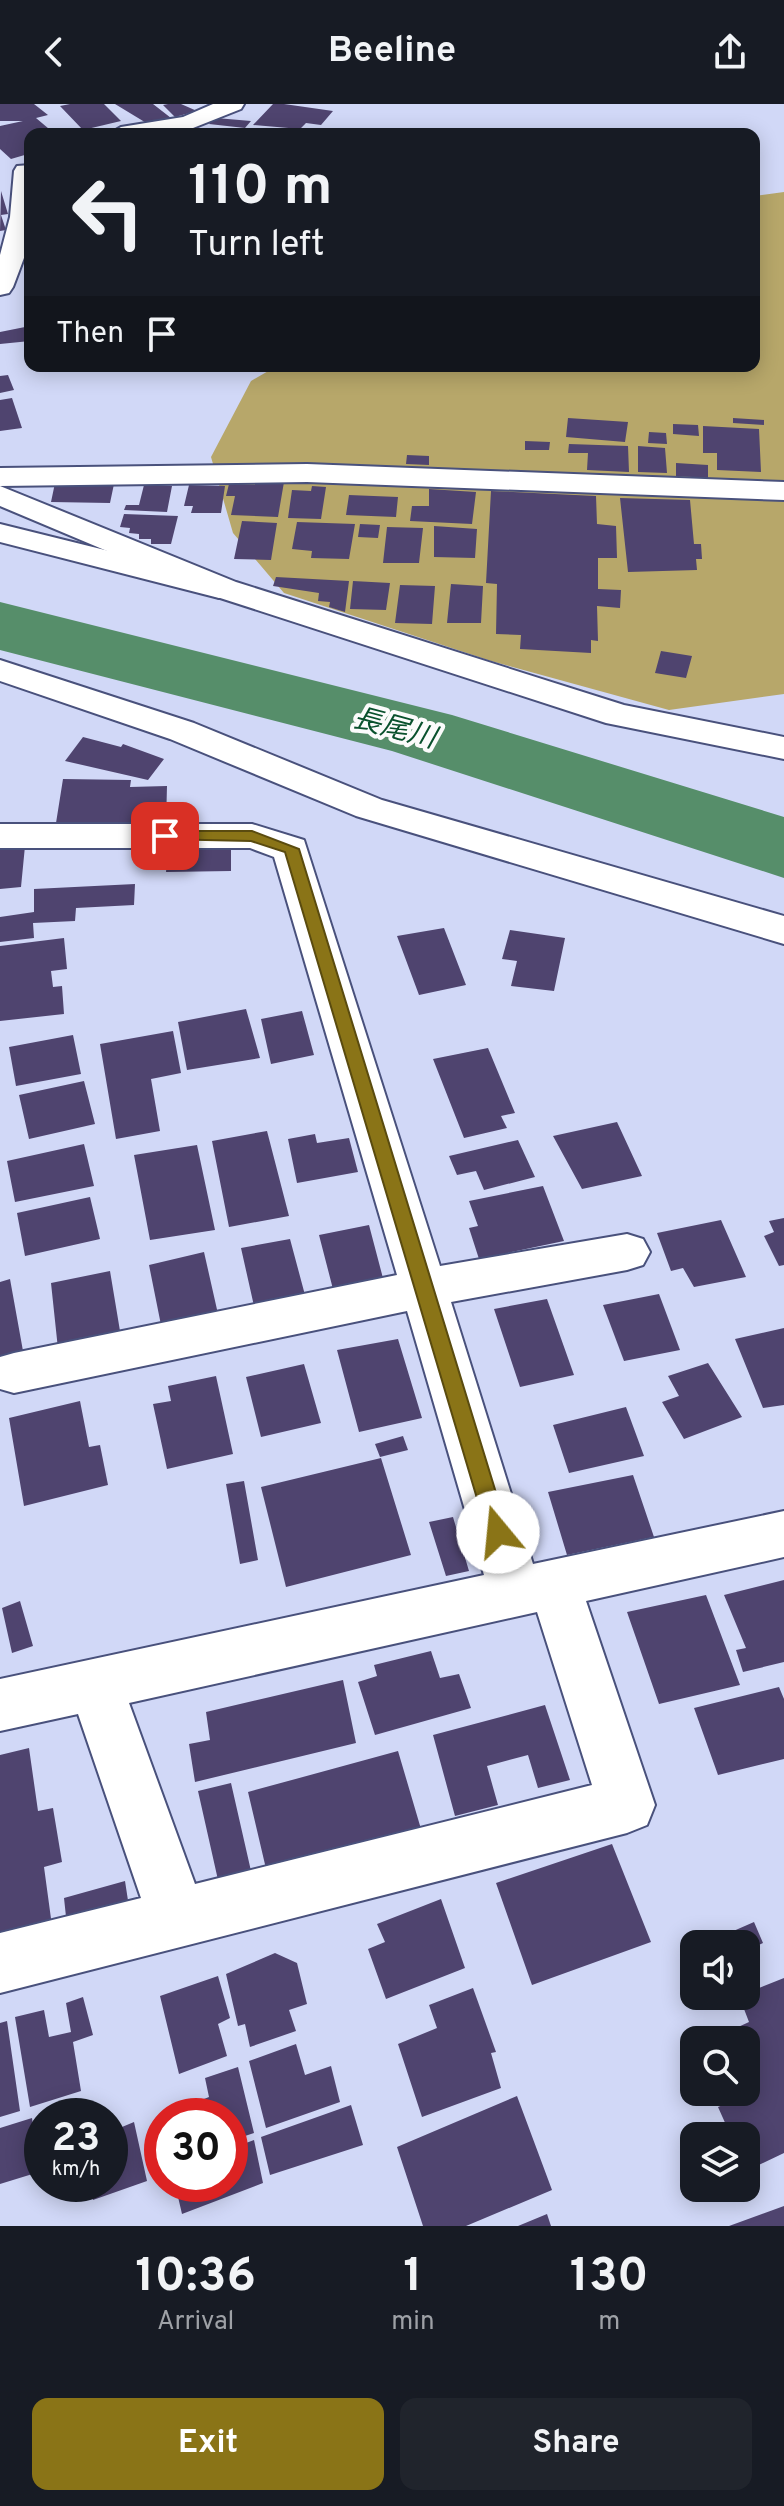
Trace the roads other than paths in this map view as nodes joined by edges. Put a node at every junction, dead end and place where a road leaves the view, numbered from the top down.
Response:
1 (233, 104) edge
2 (158, 128) edge
3 (0, 169) edge
4 (24, 170) edge
5 (24, 211) edge
6 (0, 287) edge
7 (0, 477) edge
8 (784, 491) edge
9 (0, 495) edge
10 (0, 533) edge
11 (225, 589) junction
12 (0, 670) edge
13 (784, 748) edge
14 (0, 836) edge
15 (784, 930) edge
16 (627, 1252) dead end
17 (424, 1288) junction
18 (14, 1373) dead end
19 (784, 1534) edge
20 (535, 1589) junction
21 (95, 1685) junction
22 (0, 1705) edge
23 (178, 1918) junction
24 (0, 1963) edge

1 - 2 street
3 - 4 street
5 - 6 street
7 - 8 street
9 - 11 street
10 - 11 street
11 - 13 street
12 - 15 street
14 - 17 street
16 - 17 street
17 - 18 street
17 - 20 street
19 - 20 street
20 - 21 street
20 - 23 street
21 - 22 street
21 - 23 street
23 - 24 street

